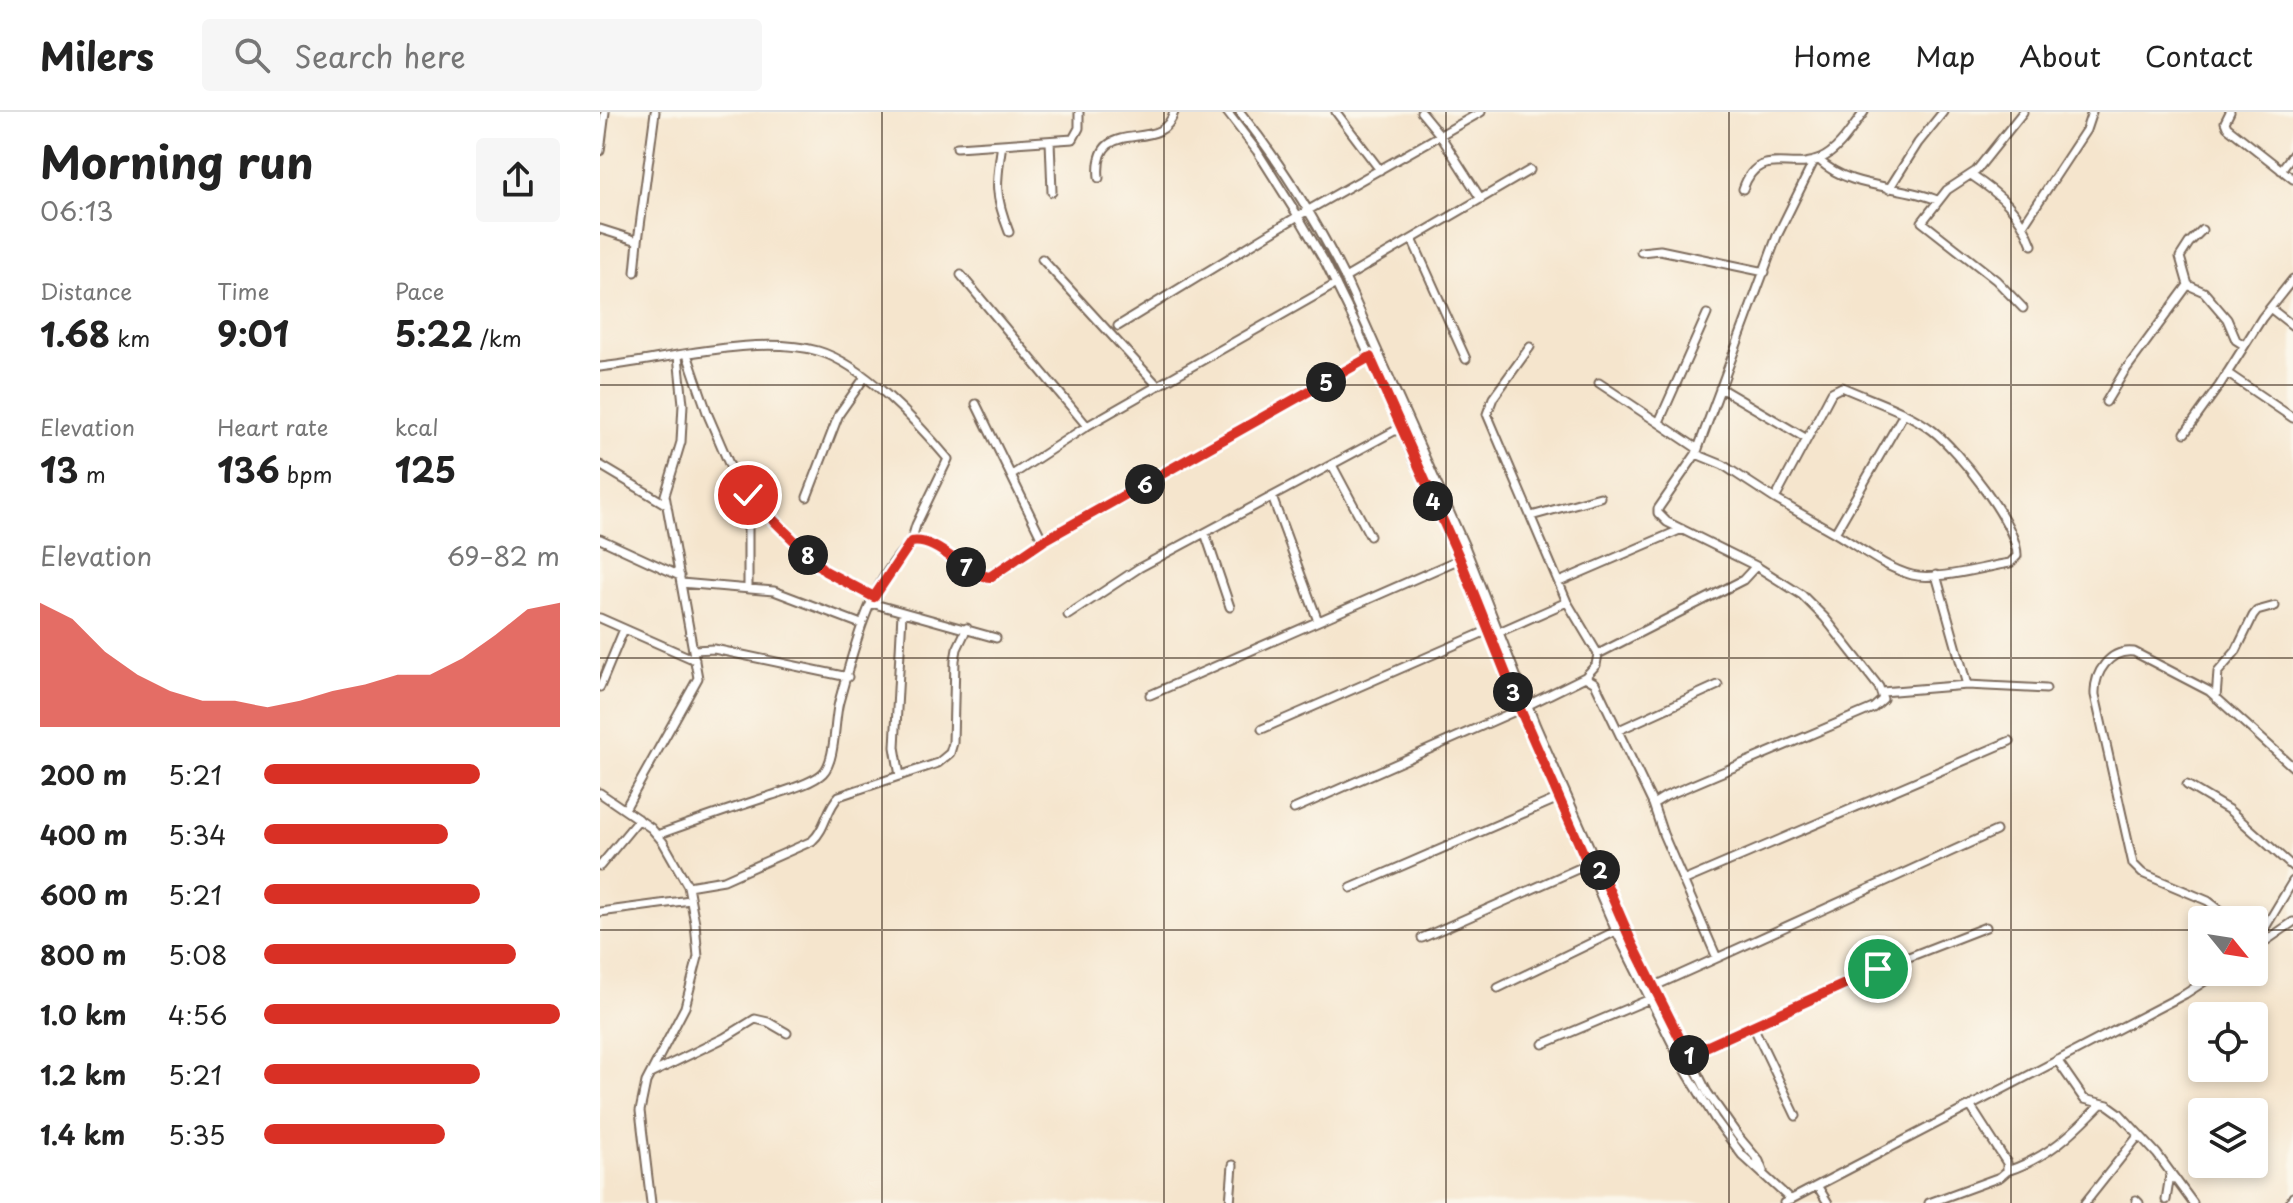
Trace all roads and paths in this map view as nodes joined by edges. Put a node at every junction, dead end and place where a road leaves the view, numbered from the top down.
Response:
1 (605, 112) edge
2 (655, 112) edge
3 (1079, 112) edge
4 (1174, 112) edge
5 (1227, 112) edge
6 (1240, 112) edge
7 (1336, 112) edge
8 (1421, 112) edge
9 (1481, 112) edge
10 (1864, 112) edge
11 (1943, 112) edge
12 (2023, 112) edge
13 (2092, 112) edge
14 (2230, 112) edge
15 (1440, 135) junction
16 (1050, 141) junction
17 (1002, 144) junction
18 (1266, 146) junction
19 (957, 147) dead end
20 (600, 151) edge
21 (1257, 151) junction
22 (2293, 154) edge
23 (1817, 160) junction
24 (1380, 170) junction
25 (1530, 170) dead end
26 (2281, 170) junction
27 (1971, 175) junction
28 (1099, 178) dead end
29 (2293, 179) edge
30 (1743, 189) dead end
31 (1889, 189) junction
32 (1052, 192) dead end
33 (1481, 199) junction
34 (1937, 200) junction
35 (1307, 212) junction
36 (1298, 216) junction
37 (2024, 224) junction
38 (600, 229) edge
39 (2202, 230) dead end
40 (1009, 232) dead end
41 (1412, 239) junction
42 (638, 241) junction
43 (2032, 245) dead end
44 (1641, 252) dead end
45 (1042, 259) dead end
46 (635, 272) dead end
47 (1765, 272) junction
48 (961, 275) dead end
49 (1345, 278) junction
50 (2293, 279) edge
51 (1336, 284) junction
52 (2188, 285) junction
53 (2023, 308) dead end
54 (2270, 308) junction
55 (1707, 314) dead end
56 (1362, 317) junction
57 (1354, 321) junction
58 (1118, 326) dead end
59 (2293, 326) edge
60 (2244, 345) junction
61 (1530, 347) dead end
62 (687, 354) junction
63 (678, 356) junction
64 (1370, 357) junction
65 (1466, 359) dead end
66 (600, 367) edge
67 (2227, 373) junction
68 (865, 377) junction
69 (1599, 383) dead end
70 (1158, 386) junction
71 (1720, 388) junction
72 (2106, 402) dead end
73 (976, 404) dead end
74 (1903, 415) junction
75 (2293, 418) edge
76 (1659, 422) junction
77 (1087, 426) junction
78 (1400, 428) junction
79 (2185, 433) dead end
80 (1416, 439) junction
81 (1807, 439) junction
82 (1407, 443) junction
83 (1697, 451) junction
84 (600, 465) edge
85 (1332, 465) junction
86 (1012, 475) junction
87 (748, 495) junction
88 (807, 497) dead end
89 (1272, 497) junction
90 (1600, 497) dead end
91 (1775, 499) junction
92 (667, 505) junction
93 (1531, 516) junction
94 (1682, 529) junction
95 (1205, 533) junction
96 (1835, 533) junction
97 (1370, 536) dead end
98 (600, 539) edge
99 (1043, 541) junction
100 (911, 542) junction
101 (1460, 559) junction
102 (1756, 566) junction
103 (1936, 575) junction
104 (680, 580) junction
105 (1559, 582) junction
106 (748, 588) junction
107 (872, 600) junction
108 (1567, 602) junction
109 (2275, 606) dead end
110 (1230, 607) dead end
111 (902, 613) junction
112 (1068, 615) dead end
113 (600, 618) edge
114 (1318, 621) junction
115 (861, 624) junction
116 (967, 628) junction
117 (624, 629) junction
118 (1489, 630) junction
119 (1499, 632) junction
120 (996, 638) dead end
121 (693, 650) junction
122 (1598, 654) junction
123 (695, 660) junction
124 (848, 677) junction
125 (1585, 677) junction
126 (1718, 685) dead end
127 (1967, 685) junction
128 (600, 687) edge
129 (2046, 689) dead end
130 (1882, 692) junction
131 (1150, 695) dead end
132 (2216, 698) junction
133 (1527, 704) junction
134 (1520, 709) junction
135 (1262, 729) dead end
136 (1619, 730) junction
137 (2010, 741) dead end
138 (2293, 767) edge
139 (900, 776) junction
140 (2187, 785) dead end
141 (600, 793) edge
142 (1567, 794) junction
143 (1558, 798) junction
144 (1653, 804) junction
145 (625, 809) junction
146 (1294, 809) dead end
147 (639, 819) junction
148 (1996, 831) dead end
149 (657, 835) junction
150 (1592, 862) junction
151 (600, 866) edge
152 (2293, 867) edge
153 (1683, 881) junction
154 (2293, 881) edge
155 (688, 886) junction
156 (1351, 888) dead end
157 (690, 900) junction
158 (2215, 906) edge
159 (600, 912) edge
160 (2268, 918) edge
161 (2293, 922) edge
162 (1986, 927) dead end
163 (1616, 931) junction
164 (1422, 938) dead end
165 (2268, 939) edge
166 (1717, 958) junction
167 (2197, 986) edge
168 (1498, 988) dead end
169 (1650, 988) junction
170 (1650, 999) junction
171 (1753, 1026) junction
172 (787, 1033) dead end
173 (1543, 1044) dead end
174 (1688, 1055) junction
175 (2057, 1060) junction
176 (650, 1074) junction
177 (2101, 1104) junction
178 (1971, 1107) junction
179 (1796, 1116) dead end
180 (2139, 1135) junction
181 (1233, 1165) dead end
182 (1763, 1171) junction
183 (2007, 1171) junction
184 (2171, 1174) junction
185 (1818, 1187) junction
186 (2185, 1193) junction
187 (2293, 1197) edge
188 (1788, 1201) edge
189 (1932, 1202) edge
190 (2165, 1202) edge
191 (651, 1203) edge
192 (1230, 1203) edge
193 (1828, 1203) edge
194 (2085, 1203) edge
195 (2193, 1203) edge
196 (2290, 1203) edge

1 - 20 street
2 - 42 street
3 - 16 street
4 - 28 street
5 - 21 street
6 - 18 street
7 - 24 street
8 - 15 street
9 - 15 street
10 - 23 street
11 - 31 street
12 - 27 street
13 - 37 street
14 - 26 street
15 - 24 street
15 - 33 street
16 - 17 street
16 - 32 street
17 - 19 street
17 - 40 street
18 - 21 street
18 - 35 street
21 - 36 street
22 - 26 street
23 - 30 street
23 - 31 street
23 - 47 street
24 - 35 street
25 - 33 street
26 - 29 street
27 - 34 street
27 - 37 street
31 - 34 street
33 - 41 street
34 - 53 street
35 - 36 street
35 - 49 street
36 - 51 street
36 - 58 street
37 - 43 street
38 - 42 street
39 - 52 street
41 - 49 street
41 - 65 street
42 - 46 street
44 - 47 street
45 - 70 street
47 - 71 street
48 - 77 street
49 - 56 street
50 - 54 street
51 - 57 street
51 - 70 street
52 - 60 street
52 - 72 street
54 - 59 street
54 - 60 street
55 - 76 street
56 - 57 street
56 - 80 street
57 - 64 street
60 - 67 street
61 - 93 street
62 - 63 street
62 - 68 street
62 - 87 street
63 - 66 street
63 - 92 street
64 - 78 street
64 - 99 street
67 - 75 street
67 - 79 street
68 - 88 street
68 - 100 street
69 - 76 street
70 - 77 street
71 - 81 street
71 - 83 street
73 - 86 street
74 - 81 street
74 - 96 street
74 - 103 street
76 - 83 street
77 - 86 street
78 - 82 street
78 - 85 street
80 - 82 street
80 - 119 street
81 - 91 street
82 - 101 street
83 - 91 street
83 - 94 street
84 - 92 street
85 - 89 street
85 - 97 street
86 - 99 street
87 - 106 street
87 - 107 street
89 - 95 street
89 - 114 street
90 - 93 street
91 - 96 street
92 - 104 street
93 - 105 street
94 - 102 street
94 - 105 street
95 - 110 street
95 - 112 street
96 - 103 street
98 - 104 street
99 - 100 street
100 - 107 street
101 - 114 street
101 - 118 street
102 - 122 street
102 - 130 street
103 - 127 street
104 - 106 street
104 - 121 street
105 - 108 street
106 - 115 street
107 - 111 street
107 - 115 street
108 - 119 street
108 - 122 street
109 - 132 street
111 - 116 street
111 - 139 street
113 - 117 street
114 - 131 street
115 - 124 street
116 - 120 street
116 - 139 street
117 - 123 street
117 - 128 street
118 - 134 street
118 - 135 street
119 - 133 street
121 - 123 street
121 - 124 street
122 - 125 street
123 - 145 street
124 - 149 street
125 - 133 street
125 - 136 street
126 - 136 street
127 - 129 street
127 - 130 street
130 - 144 street
132 - 138 street
132 - 158 street
133 - 134 street
133 - 142 street
134 - 143 street
134 - 146 street
136 - 144 street
137 - 153 street
139 - 155 street
140 - 152 street
141 - 145 street
142 - 143 street
142 - 150 street
143 - 150 street
143 - 156 street
144 - 153 street
145 - 147 street
147 - 149 street
147 - 151 street
148 - 166 street
149 - 155 street
150 - 163 street
150 - 164 street
150 - 169 street
153 - 166 street
154 - 160 street
155 - 157 street
157 - 159 street
157 - 176 street
161 - 165 street
162 - 171 street
163 - 168 street
163 - 169 street
166 - 169 street
167 - 175 street
169 - 170 street
169 - 174 street
170 - 173 street
170 - 182 street
171 - 174 street
171 - 179 street
172 - 176 street
174 - 182 street
175 - 177 street
175 - 178 street
176 - 191 street
177 - 180 street
177 - 183 street
178 - 183 street
178 - 185 street
180 - 184 street
180 - 194 street
181 - 192 street
182 - 188 street
183 - 189 street
184 - 186 street
184 - 190 street
185 - 188 street
185 - 193 street
186 - 190 street
186 - 195 street
187 - 196 street

